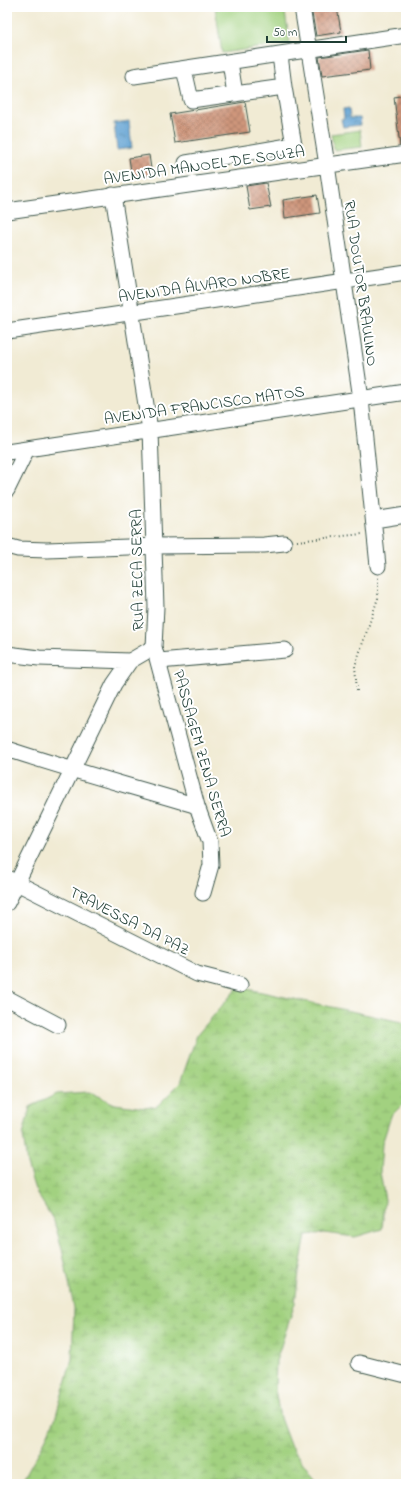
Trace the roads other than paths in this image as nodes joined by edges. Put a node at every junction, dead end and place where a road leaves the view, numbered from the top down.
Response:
1 (302, 7) edge
2 (406, 35) edge
3 (309, 51) junction
4 (280, 55) junction
5 (230, 62) junction
6 (184, 69) junction
7 (134, 76) dead end
8 (284, 87) junction
9 (235, 94) junction
10 (406, 154) edge
11 (186, 163) dead end
12 (327, 165) junction
13 (114, 195) junction
14 (7, 211) edge
15 (406, 272) edge
16 (344, 281) junction
17 (131, 313) junction
18 (7, 331) edge
19 (406, 392) edge
20 (361, 399) junction
21 (150, 430) junction
22 (27, 449) junction
23 (7, 452) edge
24 (7, 490) edge
25 (406, 515) edge
26 (374, 526) junction
27 (284, 543) road end
28 (7, 546) edge
29 (155, 546) junction
30 (378, 566) road end
31 (154, 647) junction
32 (285, 650) dead end
33 (7, 654) edge
34 (130, 661) junction
35 (158, 661) junction
36 (7, 749) edge
37 (72, 769) junction
38 (198, 806) junction
39 (12, 880) edge
40 (203, 893) dead end
41 (7, 903) edge
42 (240, 985) dead end
43 (7, 998) edge
44 (58, 1025) dead end
45 (359, 1363) dead end
46 (406, 1375) edge

1 - 3 street, RUA DOUTOR BRAULINO
2 - 3 street
3 - 4 street
3 - 12 street, RUA DOUTOR BRAULINO
4 - 5 street
4 - 8 street
5 - 6 street
5 - 9 street
6 - 7 street
6 - 9 street
8 - 9 street
8 - 11 street
10 - 12 street, AVENIDA MANOEL DE SOUZA
12 - 13 street, AVENIDA MANOEL DE SOUZA
12 - 16 street, RUA DOUTOR BRAULINO
13 - 14 street, AVENIDA MANOEL DE SOUZA
13 - 17 street, RUA ZECA SERRA
15 - 16 street, AVENIDA ÁLVARO NOBRE
16 - 17 street, AVENIDA ÁLVARO NOBRE
16 - 20 street, RUA DOUTOR BRAULINO
17 - 18 street, AVENIDA ÁLVARO NOBRE
17 - 21 street, RUA ZECA SERRA
19 - 20 street, AVENIDA FRANCISCO MATOS
20 - 21 street, AVENIDA FRANCISCO MATOS
20 - 26 street, RUA DOUTOR BRAULINO
21 - 22 street, AVENIDA FRANCISCO MATOS
21 - 29 street, RUA ZECA SERRA
22 - 23 street, AVENIDA FRANCISCO MATOS
22 - 24 street
25 - 26 street
26 - 30 street, RUA DOUTOR BRAULINO
27 - 29 street
28 - 29 street
29 - 31 street, RUA ZECA SERRA
31 - 34 street, RUA ZECA SERRA
31 - 35 street, PASSAGEM ZENA SERRA
32 - 35 street
33 - 34 street
34 - 37 street, RUA ZECA SERRA
35 - 38 street, PASSAGEM ZENA SERRA
36 - 37 street
37 - 38 street
37 - 39 street, RUA ZECA SERRA
38 - 40 street, PASSAGEM ZENA SERRA
39 - 41 street, RUA ZECA SERRA
39 - 42 street, TRAVESSA DA PAZ
43 - 44 street
45 - 46 street

